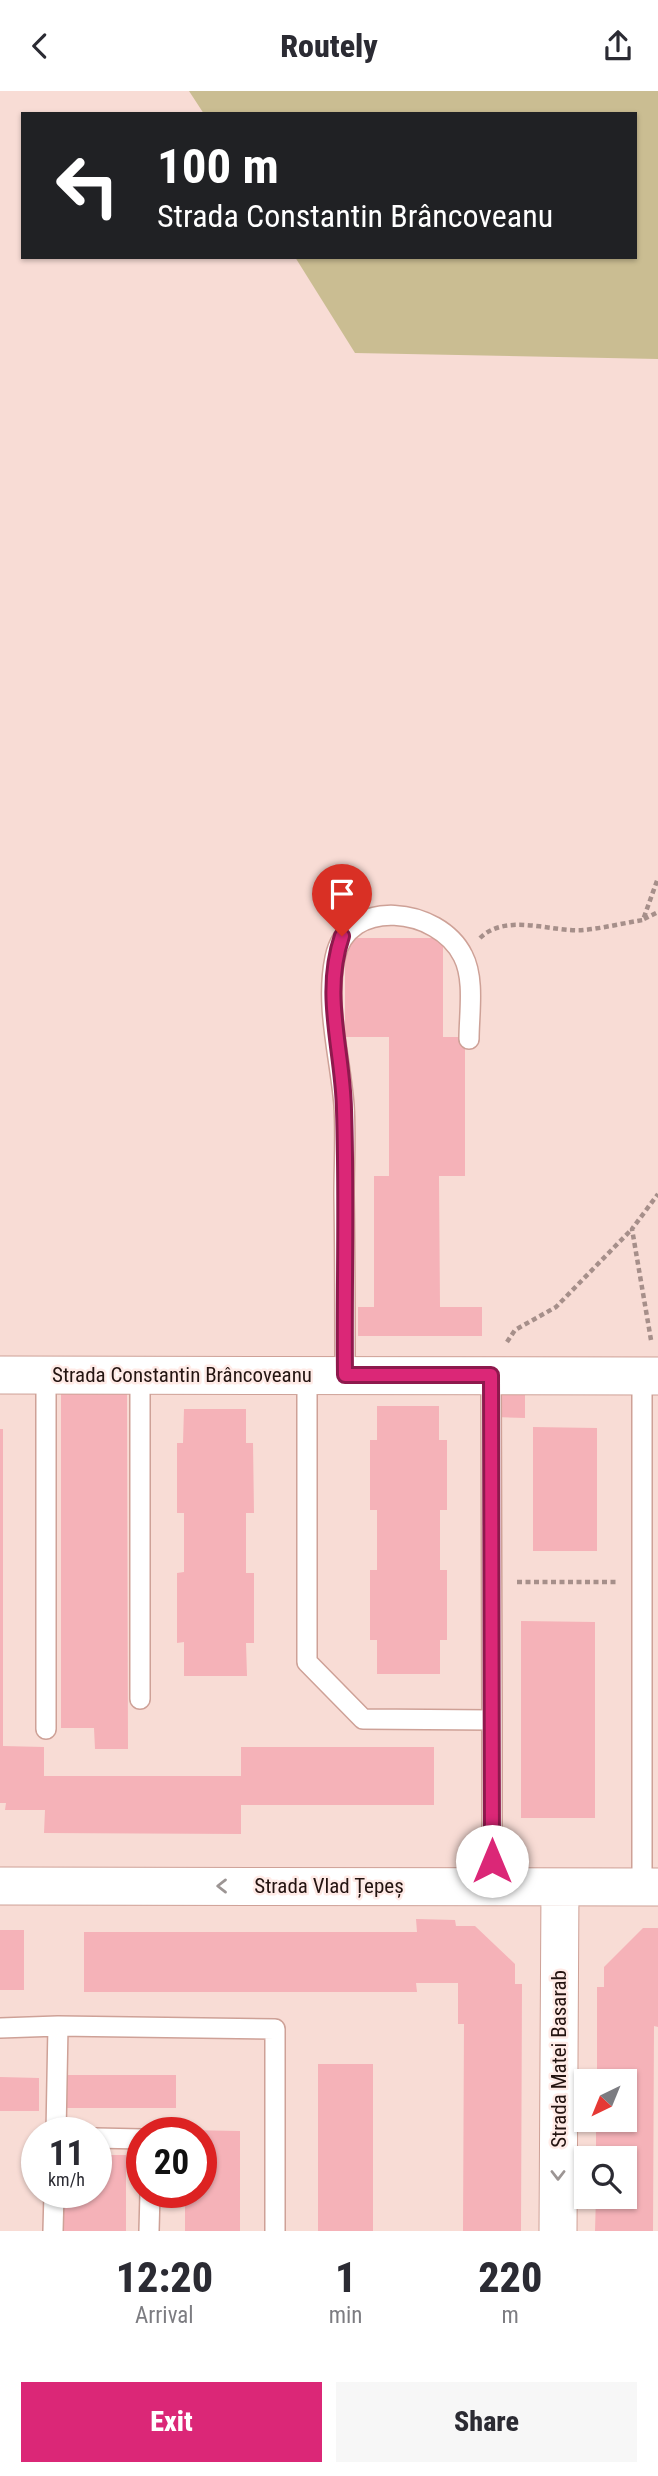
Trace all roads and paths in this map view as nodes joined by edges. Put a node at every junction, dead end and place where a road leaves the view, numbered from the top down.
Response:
1 (658, 878) edge
2 (658, 912) edge
3 (643, 920) junction
4 (463, 955) junction
5 (469, 1039) dead end
6 (658, 1194) edge
7 (632, 1229) junction
8 (0, 1375) edge
9 (46, 1375) junction
10 (140, 1375) junction
11 (307, 1375) junction
12 (345, 1375) junction
13 (478, 1375) junction
14 (653, 1376) edge
15 (492, 1581) junction
16 (642, 1582) junction
17 (140, 1699) dead end
18 (492, 1720) junction
19 (46, 1729) dead end
20 (0, 1885) edge
21 (492, 1886) junction
22 (560, 1887) junction
23 (650, 1887) edge
24 (58, 2026) junction
25 (0, 2028) edge
26 (56, 2117) edge
27 (54, 2208) edge
28 (150, 2208) edge
29 (53, 2231) edge
30 (149, 2231) edge
31 (275, 2231) edge
32 (558, 2231) edge

1 - 3 path
2 - 3 path
3 - 4 path
4 - 5 lane
4 - 12 lane
6 - 7 path
7 - 13 path
7 - 14 path
8 - 9 street, Strada Constantin Brâncoveanu
9 - 10 street, Strada Constantin Brâncoveanu
9 - 19 lane
10 - 11 street, Strada Constantin Brâncoveanu
10 - 17 lane
11 - 12 street, Strada Constantin Brâncoveanu
11 - 18 lane
12 - 13 street, Strada Constantin Brâncoveanu
13 - 14 street, Strada Constantin Brâncoveanu
13 - 15 lane
14 - 16 lane
15 - 16 path
15 - 18 lane
16 - 23 lane
18 - 21 lane
21 -> 20 street, Strada Vlad Țepeș
21 - 22 street, Strada Vlad Țepeș
22 - 23 street, Strada Vlad Țepeș
22 -> 32 street, Strada Matei Basarab
24 - 25 lane
24 - 26 lane
24 - 31 lane
27 - 29 lane
28 - 30 lane

